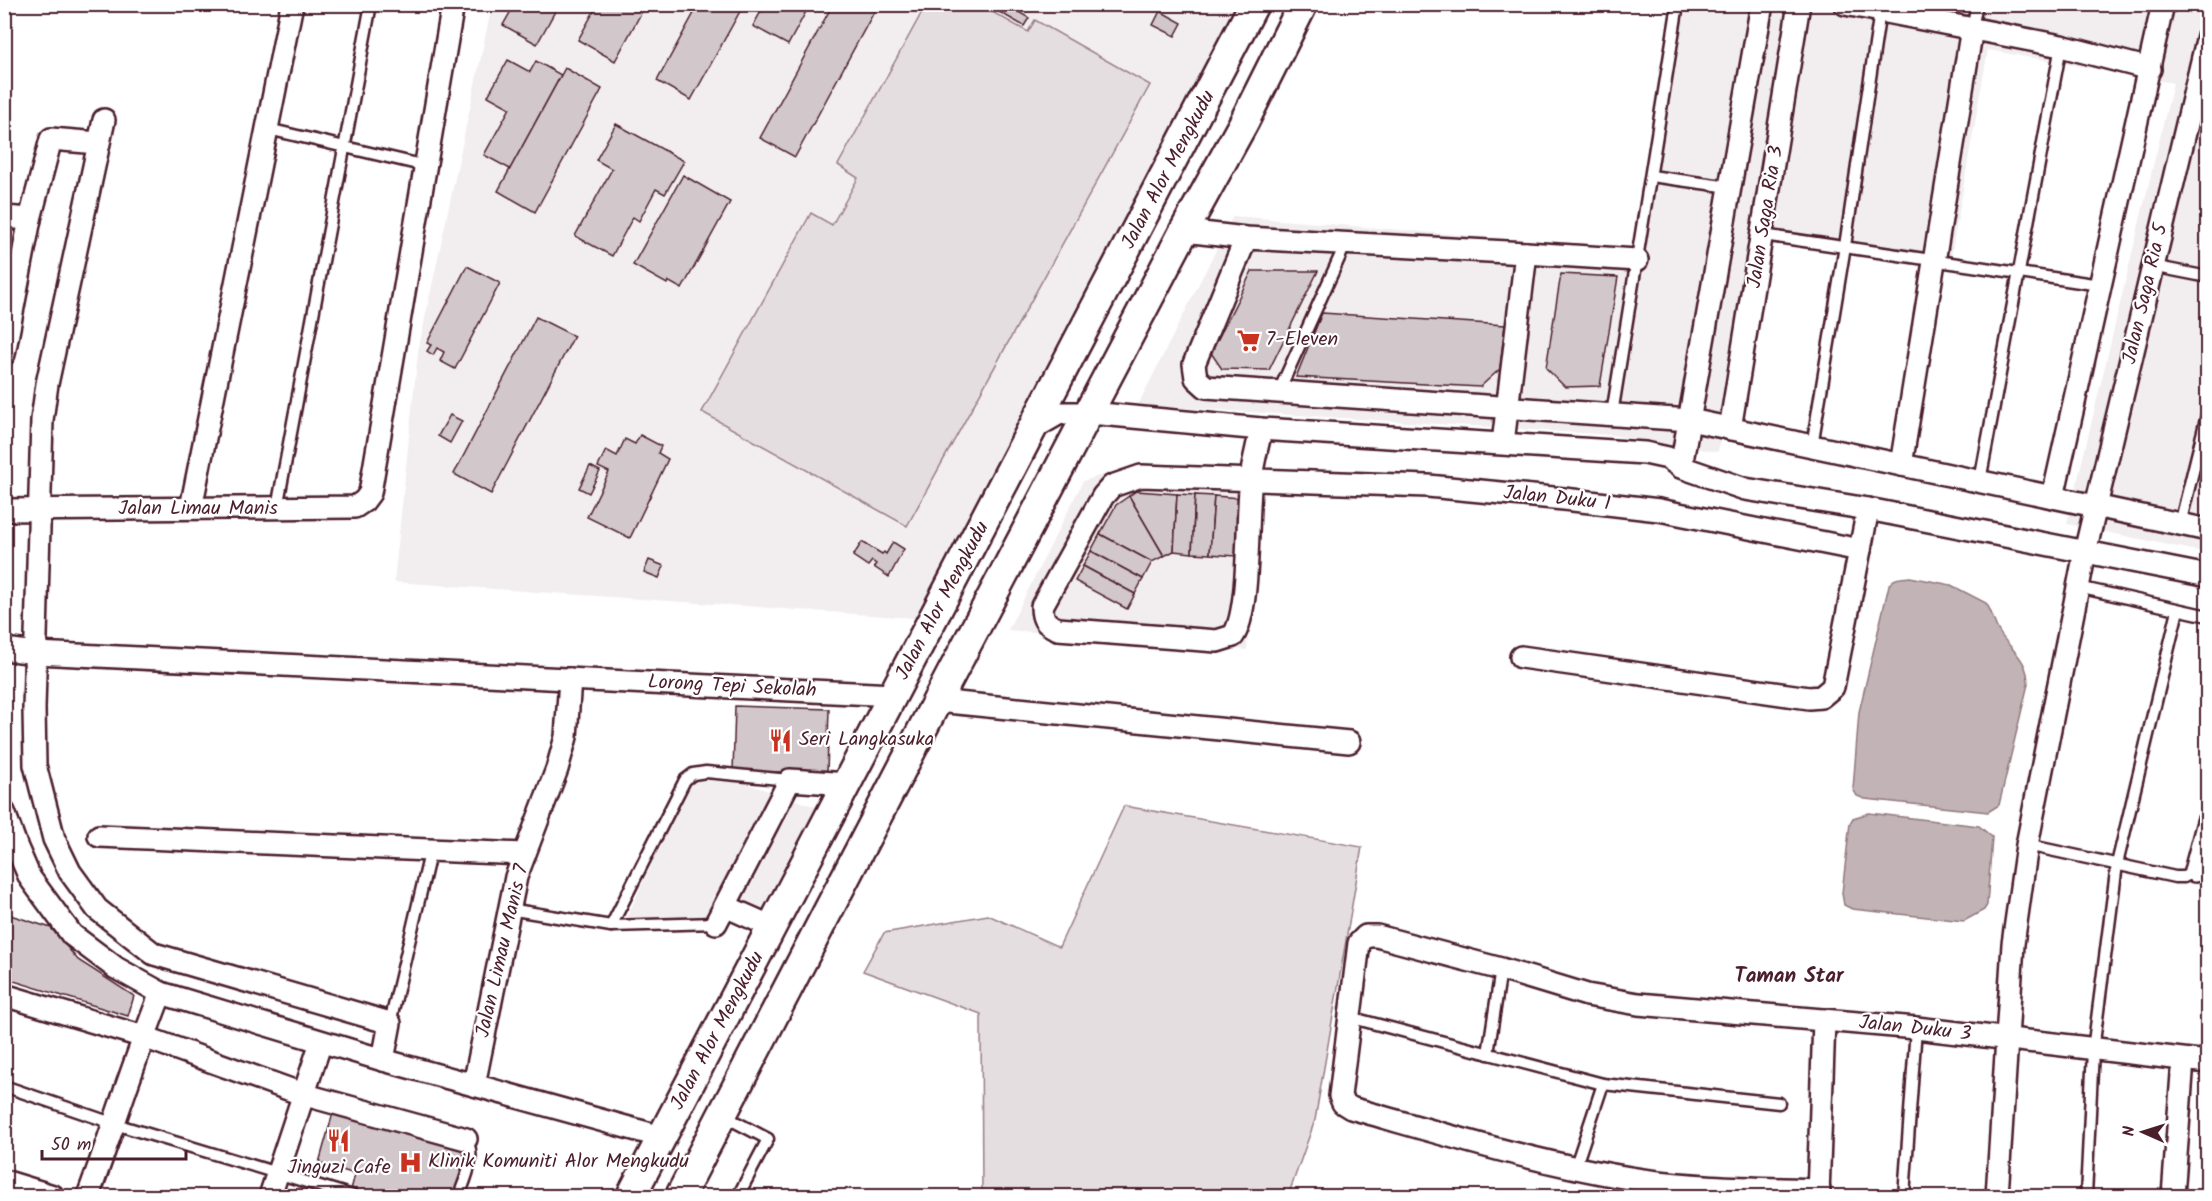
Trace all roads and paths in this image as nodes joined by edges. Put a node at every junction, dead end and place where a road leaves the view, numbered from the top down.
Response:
1 (292, 4) edge
2 (371, 4) edge
3 (453, 4) edge
4 (1254, 4) edge
5 (1303, 4) edge
6 (1678, 4) edge
7 (1762, 4) edge
8 (1799, 4) edge
9 (1845, 4) edge
10 (1977, 4) edge
11 (2163, 4) edge
12 (1880, 12) junction
13 (1972, 28) junction
14 (2208, 36) edge
15 (2061, 46) junction
16 (2205, 62) edge
17 (2150, 69) junction
18 (104, 120) dead end
19 (268, 129) junction
20 (98, 143) junction
21 (346, 147) junction
22 (426, 166) junction
23 (1651, 176) junction
24 (1731, 187) junction
25 (4, 217) edge
26 (30, 219) junction
27 (1185, 231) junction
28 (1763, 235) junction
29 (1246, 238) junction
30 (1346, 243) junction
31 (1845, 246) junction
32 (1526, 253) junction
33 (1637, 260) junction
34 (1934, 260) junction
35 (2152, 266) junction
36 (2020, 272) junction
37 (2208, 277) edge
38 (2100, 285) junction
39 (4, 354) edge
40 (1279, 391) junction
41 (1508, 407) junction
42 (2208, 411) edge
43 (1090, 413) junction
44 (1612, 414) junction
45 (1690, 420) junction
46 (1034, 428) junction
47 (1261, 429) junction
48 (1730, 429) junction
49 (1503, 443) junction
50 (1812, 446) junction
51 (1901, 465) junction
52 (1682, 467) junction
53 (1251, 479) junction
54 (1980, 481) junction
55 (2053, 497) junction
56 (2095, 506) junction
57 (191, 508) junction
58 (277, 508) junction
59 (1868, 509) junction
60 (4, 510) edge
61 (41, 511) junction
62 (2180, 524) junction
63 (2208, 530) edge
64 (1860, 550) junction
65 (2085, 552) junction
66 (2208, 576) edge
67 (2078, 587) junction
68 (2178, 610) junction
69 (2208, 616) edge
70 (4, 649) edge
71 (36, 653) junction
72 (1521, 657) dead end
73 (570, 679) junction
74 (894, 695) junction
75 (937, 701) junction
76 (1349, 742) dead end
77 (790, 780) junction
78 (847, 784) junction
79 (4, 812) edge
80 (2208, 822) edge
81 (99, 836) dead end
82 (2027, 845) junction
83 (431, 849) junction
84 (524, 854) junction
85 (2117, 864) junction
86 (2195, 871) joint
87 (509, 909) junction
88 (721, 915) junction
89 (611, 926) junction
90 (772, 927) junction
91 (1501, 969) junction
92 (161, 993) junction
93 (4, 995) edge
94 (1349, 1017) junction
95 (1824, 1020) junction
96 (390, 1023) junction
97 (1916, 1028) junction
98 (144, 1036) junction
99 (2006, 1039) junction
100 (321, 1042) junction
101 (2093, 1050) junction
102 (1488, 1054) junction
103 (382, 1060) junction
104 (2183, 1060) junction
105 (2208, 1062) edge
106 (1603, 1084) junction
107 (474, 1085) junction
108 (4, 1086) edge
109 (686, 1092) junction
110 (302, 1094) junction
111 (1779, 1103) dead end
112 (725, 1108) junction
113 (115, 1124) junction
114 (662, 1137) junction
115 (466, 1139) joint
116 (1575, 1168) junction
117 (277, 1173) junction
118 (4, 1181) edge
119 (1643, 1188) edge
120 (1727, 1192) edge
121 (1818, 1193) edge
122 (52, 1197) edge
123 (88, 1197) edge
124 (270, 1197) edge
125 (353, 1197) edge
126 (459, 1197) edge
127 (631, 1197) edge
128 (680, 1197) edge
129 (738, 1197) edge
130 (1904, 1197) edge
131 (1997, 1197) edge
132 (2086, 1197) edge
133 (2173, 1197) edge

1 - 19 street
2 - 21 lane
3 - 22 street
4 - 46 main road, Jalan Alor Mengkudu
5 - 27 main road, Jalan Alor Mengkudu
6 - 23 lane
7 - 24 street
8 - 28 street, Jalan Saga Ria 3
9 - 12 street
10 - 13 lane
11 - 17 street
12 - 13 street
12 - 31 lane
13 - 15 street
13 - 34 street
14 - 16 street, Jalan Saga Ria 5
15 - 17 street
15 - 36 lane
16 - 35 street, Jalan Saga Ria 5
17 - 38 street
18 - 20 street
19 - 21 lane
19 - 57 street
20 - 26 street
20 - 61 street
21 - 22 lane
21 - 58 lane
22 - 58 street, Jalan Limau Manis
23 - 24 lane
23 - 33 lane
24 - 45 street
25 - 26 street
26 - 39 street
27 - 29 street
27 - 43 main road, Jalan Alor Mengkudu
28 - 31 lane
28 - 48 street, Jalan Saga Ria 3
29 - 30 street
29 - 40 street
30 - 32 street
30 - 40 lane
31 - 34 lane
31 - 50 lane
32 - 33 street
32 - 41 street
33 - 44 lane
34 - 36 lane
34 - 51 street
35 - 37 lane
35 - 56 street, Jalan Saga Ria 5
36 - 38 lane
36 - 54 lane
38 - 55 street
40 - 41 street
41 - 44 street
41 - 49 street
42 - 62 lane
43 - 46 street
43 - 47 street
43 - 75 main road, Jalan Alor Mengkudu
44 - 45 street
45 - 48 street
45 - 52 street
46 - 74 main road, Jalan Alor Mengkudu
47 - 49 street
47 - 53 street
48 - 50 street
49 - 52 street
50 - 51 street
51 - 54 street
52 - 59 street
53 - 53 street, Jalan Duku 1
53 - 64 street, Jalan Duku 1
54 - 55 street
55 - 56 street
56 - 62 street
56 - 65 street, Jalan Saga Ria 5
57 - 58 street, Jalan Limau Manis
57 - 61 street, Jalan Limau Manis
59 - 64 street
59 - 65 street
60 - 61 street, Jalan Limau Manis
61 - 71 street
62 - 63 street
64 - 72 street
65 - 66 street
65 - 67 street, Jalan Saga Ria 5
67 - 68 lane
67 - 82 street, Jalan Saga Ria 5
68 - 69 lane
68 - 85 lane
70 - 71 street, Lorong Tepi Sekolah
71 - 73 street, Lorong Tepi Sekolah
71 - 96 street
73 - 74 street, Lorong Tepi Sekolah
73 - 84 street, Jalan Limau Manis 7
74 - 78 main road, Jalan Alor Mengkudu
75 - 76 street
75 - 112 main road, Jalan Alor Mengkudu
77 - 78 street
77 - 88 street
77 - 89 lane
78 - 90 main road, Jalan Alor Mengkudu
79 - 92 street
80 - 86 street
81 - 83 street
82 - 85 lane
82 - 99 street, Jalan Saga Ria 5
83 - 84 street
83 - 96 lane
84 - 87 street, Jalan Limau Manis 7
85 - 86 lane
85 - 101 lane
87 - 89 lane
87 - 107 street, Jalan Limau Manis 7
88 - 89 lane
88 - 90 street
90 - 109 main road, Jalan Alor Mengkudu
91 - 94 street, Jalan Duku 3
91 - 95 street, Jalan Duku 3
91 - 102 lane
92 - 98 street
92 - 100 street
93 - 98 street
94 - 102 lane
94 - 116 street
95 - 97 street, Jalan Duku 3
95 - 121 street
96 - 103 street
97 - 99 street, Jalan Duku 3
97 - 130 lane
98 - 110 street
98 - 113 street
99 - 101 street, Jalan Duku 3
99 - 131 street, Jalan Saga Ria 5
100 - 103 street
100 - 110 street
101 - 104 street, Jalan Duku 3
101 - 132 lane
102 - 106 lane
103 - 107 street
104 - 105 street, Jalan Duku 3
104 - 133 street
106 - 111 lane
106 - 116 lane
107 - 114 street
108 - 113 lane
109 - 112 main road
109 - 114 main road, Jalan Alor Mengkudu
110 - 115 street
110 - 117 street
112 - 128 main road, Jalan Alor Mengkudu
112 - 129 lane
113 - 117 lane
113 - 123 street
114 - 127 main road, Jalan Alor Mengkudu
115 - 126 lane
116 - 119 street
117 - 124 street
117 - 125 lane
118 - 122 street
119 - 120 street
120 - 121 street

